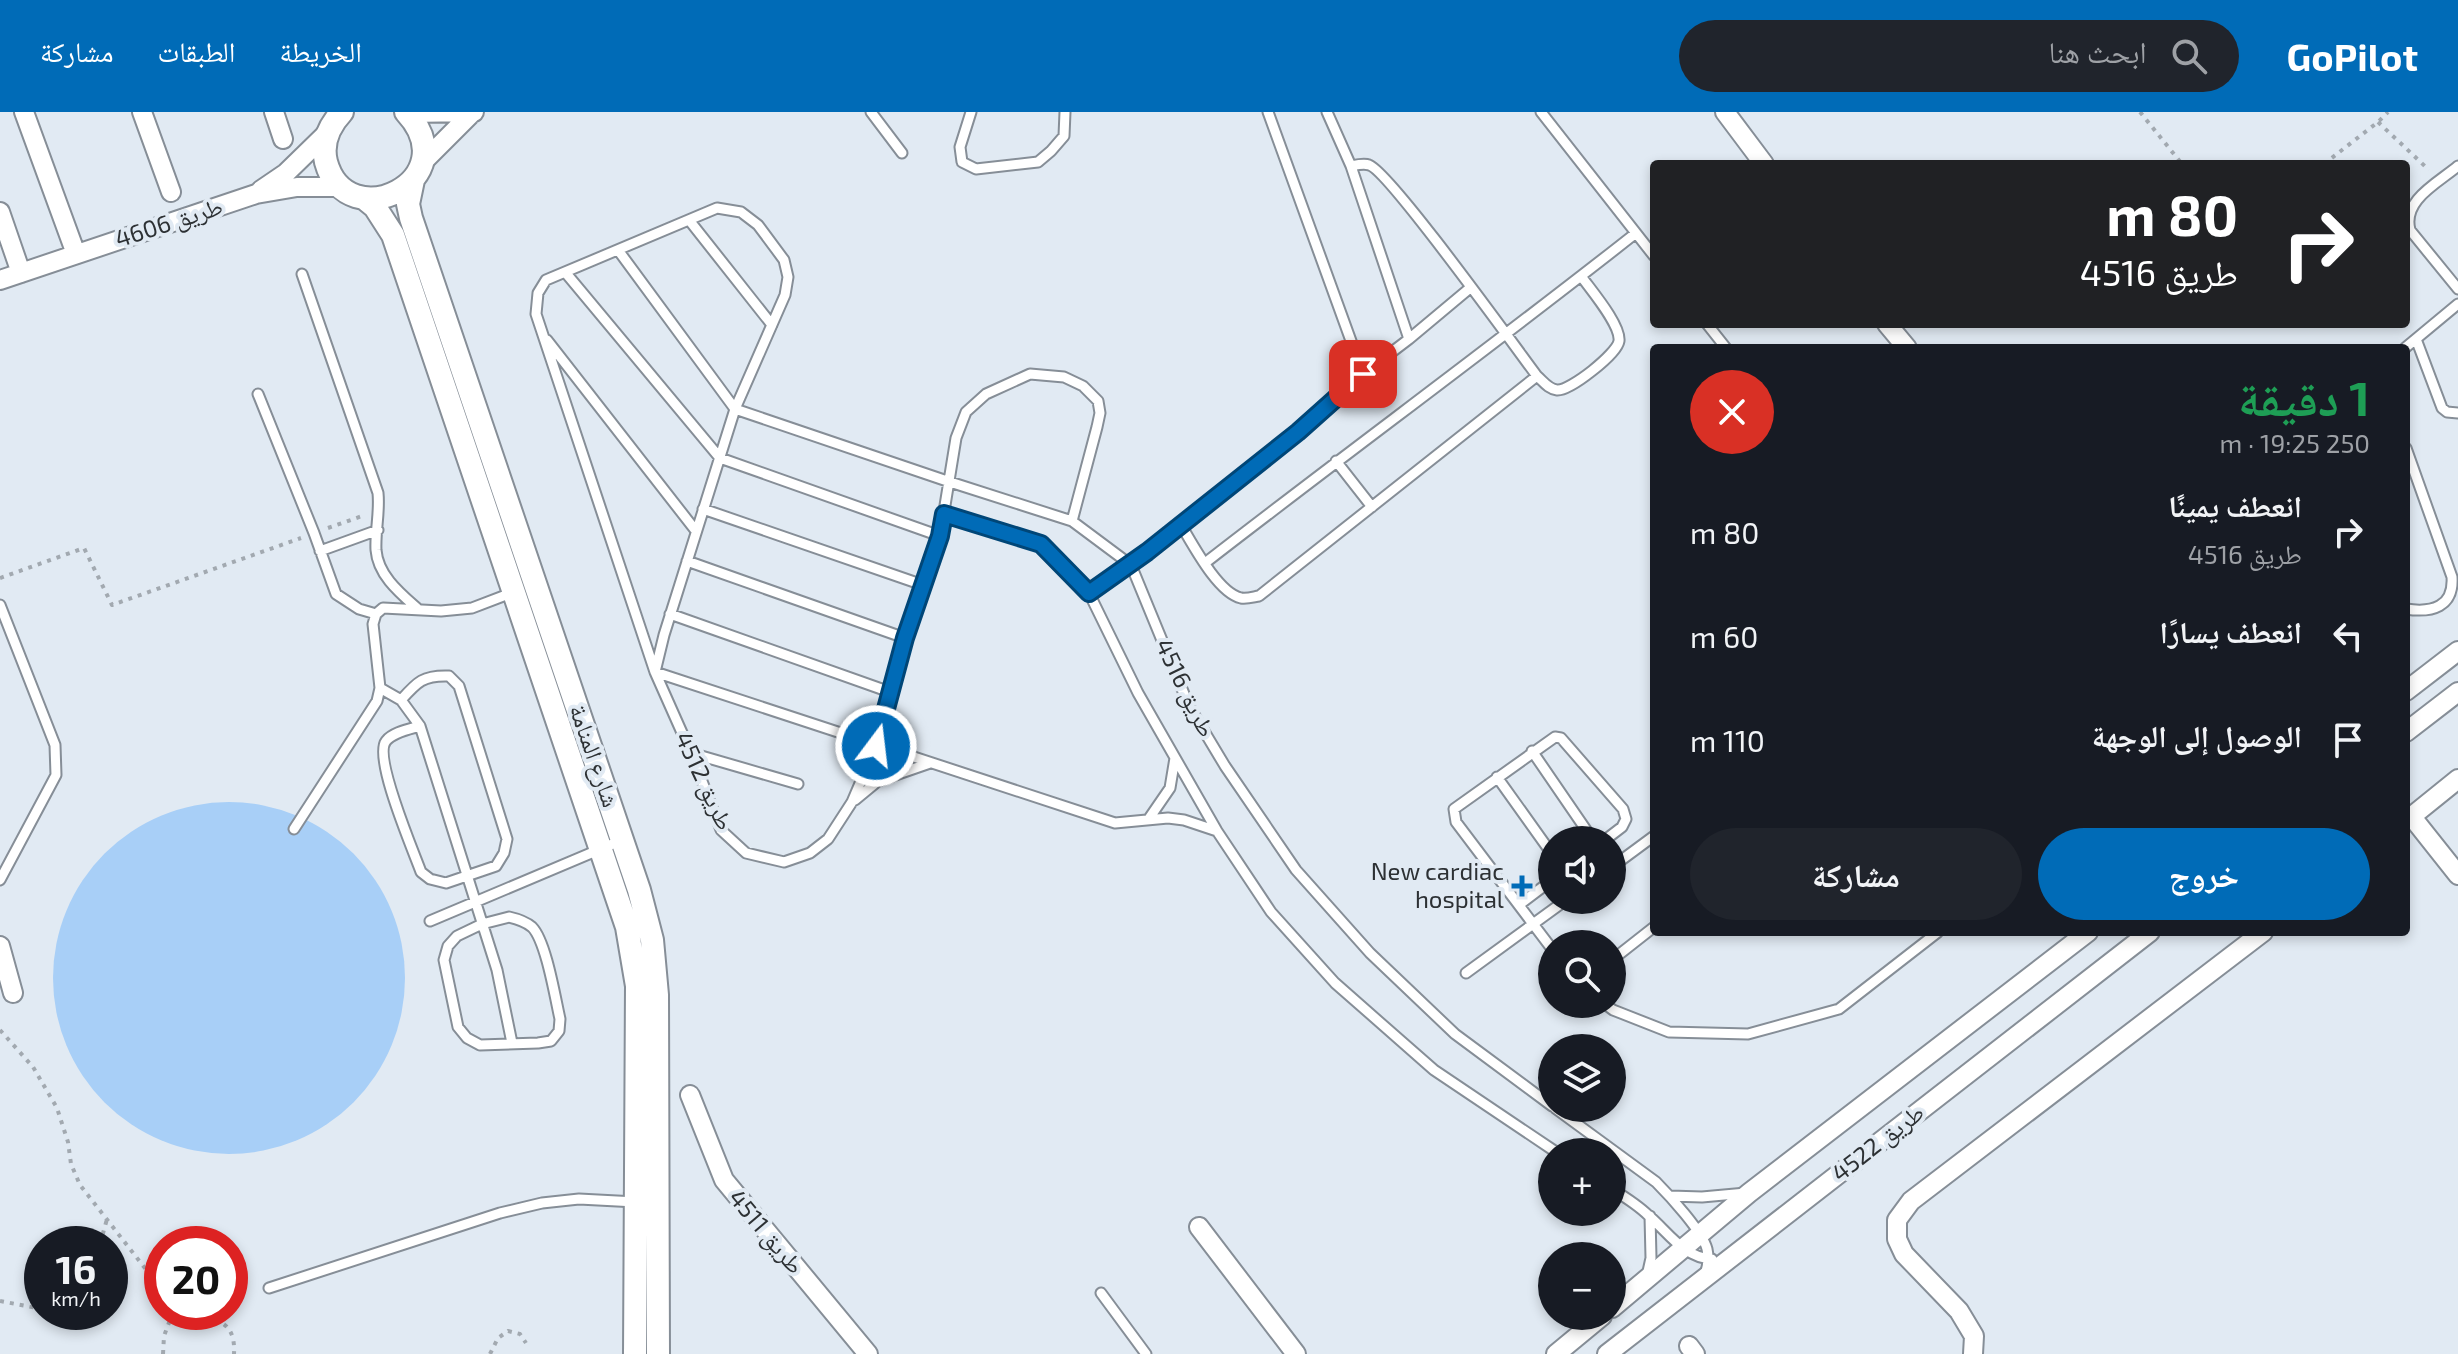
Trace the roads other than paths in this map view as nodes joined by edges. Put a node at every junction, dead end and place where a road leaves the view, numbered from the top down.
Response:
1 (24, 112) edge
2 (142, 112) edge
3 (274, 112) edge
4 (871, 112) edge
5 (971, 112) edge
6 (1065, 112) edge
7 (1268, 112) edge
8 (1327, 112) edge
9 (1725, 112) edge
10 (407, 113) edge
11 (472, 113) edge
12 (1545, 113) edge
13 (334, 120) edge
14 (283, 139) dead end
15 (902, 153) dead end
16 (1761, 160) edge
17 (1351, 166) junction
18 (2458, 166) edge
19 (418, 172) junction
20 (342, 187) junction
21 (171, 192) dead end
22 (256, 194) junction
23 (364, 198) junction
24 (0, 212) edge
25 (2410, 214) edge
26 (689, 220) junction
27 (2410, 230) edge
28 (1636, 233) junction
29 (618, 250) junction
30 (1650, 251) edge
31 (76, 254) junction
32 (565, 272) junction
33 (21, 273) junction
34 (302, 274) dead end
35 (1581, 276) junction
36 (0, 280) edge
37 (1470, 288) junction
38 (2458, 289) edge
39 (2458, 304) edge
40 (772, 325) junction
41 (1710, 328) edge
42 (1890, 328) edge
43 (543, 335) junction
44 (1507, 335) junction
45 (1409, 339) junction
46 (2416, 339) junction
47 (1723, 344) edge
48 (1904, 344) edge
49 (2410, 344) edge
50 (1363, 374) junction
51 (1537, 376) junction
52 (258, 394) dead end
53 (735, 409) junction
54 (2458, 413) edge
55 (720, 458) junction
56 (2410, 459) edge
57 (1336, 461) junction
58 (950, 482) junction
59 (1372, 507) junction
60 (703, 509) junction
61 (944, 514) junction
62 (1072, 521) junction
63 (1181, 525) junction
64 (378, 530) junction
65 (696, 531) junction
66 (940, 536) junction
67 (320, 551) junction
68 (687, 561) junction
69 (1205, 563) junction
70 (1131, 565) junction
71 (923, 585) junction
72 (514, 592) junction
73 (1089, 593) junction
74 (0, 605) edge
75 (419, 610) junction
76 (2410, 610) edge
77 (376, 614) junction
78 (670, 614) junction
79 (905, 638) junction
80 (2458, 651) edge
81 (655, 672) junction
82 (380, 688) junction
83 (2410, 688) edge
84 (890, 692) junction
85 (2458, 692) edge
86 (401, 700) junction
87 (420, 726) junction
88 (2410, 729) edge
89 (876, 746) junction
90 (1532, 751) junction
91 (691, 753) junction
92 (1175, 758) junction
93 (930, 763) junction
94 (1497, 777) junction
95 (2457, 782) edge
96 (798, 784) dead end
97 (852, 802) junction
98 (2410, 818) edge
99 (1148, 820) junction
100 (2410, 820) edge
101 (1583, 826) edge
102 (1622, 826) edge
103 (294, 829) dead end
104 (1217, 831) junction
105 (1538, 834) edge
106 (1650, 839) edge
107 (622, 840) junction
108 (600, 848) junction
109 (1626, 857) edge
110 (2458, 875) edge
111 (467, 877) junction
112 (0, 880) edge
113 (1538, 891) edge
114 (476, 902) junction
115 (1519, 905) junction
116 (1547, 914) edge
117 (430, 921) dead end
118 (1534, 923) junction
119 (482, 924) junction
120 (1539, 930) edge
121 (1650, 930) edge
122 (1933, 936) edge
123 (2083, 936) edge
124 (2145, 936) edge
125 (2258, 936) edge
126 (0, 946) edge
127 (1626, 949) edge
128 (1466, 973) dead end
129 (13, 993) dead end
130 (1626, 1015) edge
131 (512, 1043) junction
132 (690, 1095) dead end
133 (1538, 1096) edge
134 (1574, 1122) edge
135 (1538, 1140) edge
136 (1749, 1193) junction
137 (1670, 1196) junction
138 (1626, 1199) edge
139 (647, 1203) junction
140 (1650, 1216) junction
141 (1199, 1227) dead end
142 (1699, 1235) junction
143 (1684, 1249) junction
144 (1738, 1253) junction
145 (1709, 1260) junction
146 (1647, 1279) junction
147 (1698, 1285) junction
148 (269, 1288) dead end
149 (1101, 1293) dead end
150 (1626, 1296) edge
151 (1585, 1330) edge
152 (635, 1354) edge
153 (658, 1354) edge
154 (868, 1354) edge
155 (1146, 1354) edge
156 (1296, 1354) edge
157 (1556, 1354) edge
158 (1607, 1354) edge
159 (1973, 1354) edge

1 - 31 street
2 - 21 street
3 - 14 street
4 - 15 lane
5 - 6 lane
7 - 50 lane
8 - 17 lane
9 - 16 street
10 - 11 street
10 - 19 street, شارع المنامة
11 - 19 street
12 - 28 lane
13 - 20 street
13 - 22 street
17 - 37 lane
17 - 45 lane
18 - 25 lane
19 - 23 street
19 - 107 street, شارع المنامة
20 - 22 street, طريق 4606
20 - 23 street
22 - 31 street, طريق 4606
23 - 72 street, شارع المنامة
24 - 33 street
26 - 29 lane
26 - 40 lane
26 - 40 lane
27 - 38 lane
28 - 30 lane
28 - 35 lane
29 - 32 lane
29 - 53 lane
31 - 33 street, طريق 4606
32 - 43 lane, طريق 4512
32 - 55 lane
33 - 36 street, طريق 4606
34 - 64 lane
35 - 44 lane
35 - 51 lane
37 - 44 lane
37 - 45 lane
39 - 46 lane
40 - 53 lane
41 - 47 lane
42 - 48 street
43 - 65 lane
43 - 81 lane, طريق 4512
44 - 51 lane
44 - 57 lane
45 - 50 lane
46 - 49 lane
46 - 54 lane
50 - 63 lane
51 - 59 lane
52 - 67 lane
53 - 55 lane
53 - 58 lane
55 - 60 lane
55 - 66 lane
56 - 76 lane
57 - 59 lane
57 - 69 lane
58 - 61 lane, طريق 4512
58 - 62 lane
58 - 62 lane
59 - 69 lane
60 - 65 lane
60 - 71 lane
61 - 66 lane, طريق 4512
61 - 73 lane, طريق 4516
62 - 70 lane
63 - 69 lane
63 - 70 lane
64 - 67 lane
64 - 75 lane
65 - 68 lane
66 - 71 lane, طريق 4512
67 - 77 lane
68 - 78 lane
68 - 79 lane
70 - 73 lane
70 - 133 lane, طريق 4516
71 - 79 lane, طريق 4512
72 - 75 lane
72 - 108 street, شارع المنامة
73 - 92 lane, طريق 4516
74 - 112 lane
75 - 77 lane
77 - 82 lane
78 - 81 lane
78 - 84 lane
79 - 84 lane, طريق 4512
80 - 83 street
81 - 89 lane
81 - 91 lane, طريق 4512
82 - 86 lane
82 - 103 lane
84 - 89 lane, طريق 4512
85 - 88 street
86 - 87 lane
86 - 111 lane
87 - 111 lane
87 - 111 lane
89 - 93 lane
89 - 97 lane, طريق 4512
90 - 94 lane
90 - 101 lane
90 - 102 lane
91 - 96 lane
91 - 97 lane, طريق 4512
92 - 99 lane
92 - 104 lane, طريق 4516
93 - 97 lane
93 - 99 lane
94 - 105 lane
94 - 115 lane
95 - 98 street
99 - 104 lane
100 - 110 street
104 - 135 lane, طريق 4516
106 - 109 lane
107 - 108 lane
107 - 139 street, شارع المنامة
108 - 114 lane
108 - 139 street, شارع المنامة
111 - 114 lane
113 - 115 lane
114 - 117 lane
114 - 119 lane
115 - 118 lane
116 - 118 lane
118 - 120 lane
118 - 128 lane
119 - 131 lane
119 - 131 lane
119 - 131 lane
121 - 127 lane
122 - 130 lane
123 - 136 street, طريق 4522
124 - 144 street, طريق 4522
125 - 159 street
126 - 129 street
132 - 154 street, طريق 4511
134 - 137 lane, طريق 4516
136 - 137 lane
136 - 142 street, طريق 4522
137 - 142 lane, طريق 4516
138 - 140 lane
139 - 148 lane
139 - 152 street, شارع المنامة
139 - 153 street, شارع المنامة
140 - 143 lane
140 - 146 lane
141 - 156 street
142 - 143 street, طريق 4522
142 - 145 lane, طريق 4516
143 - 145 lane
143 - 146 street, طريق 4522
144 - 145 lane
144 - 147 street, طريق 4522
145 - 147 lane
146 - 150 street, طريق 4522
147 - 158 street, طريق 4522
149 - 155 lane
151 - 157 street

